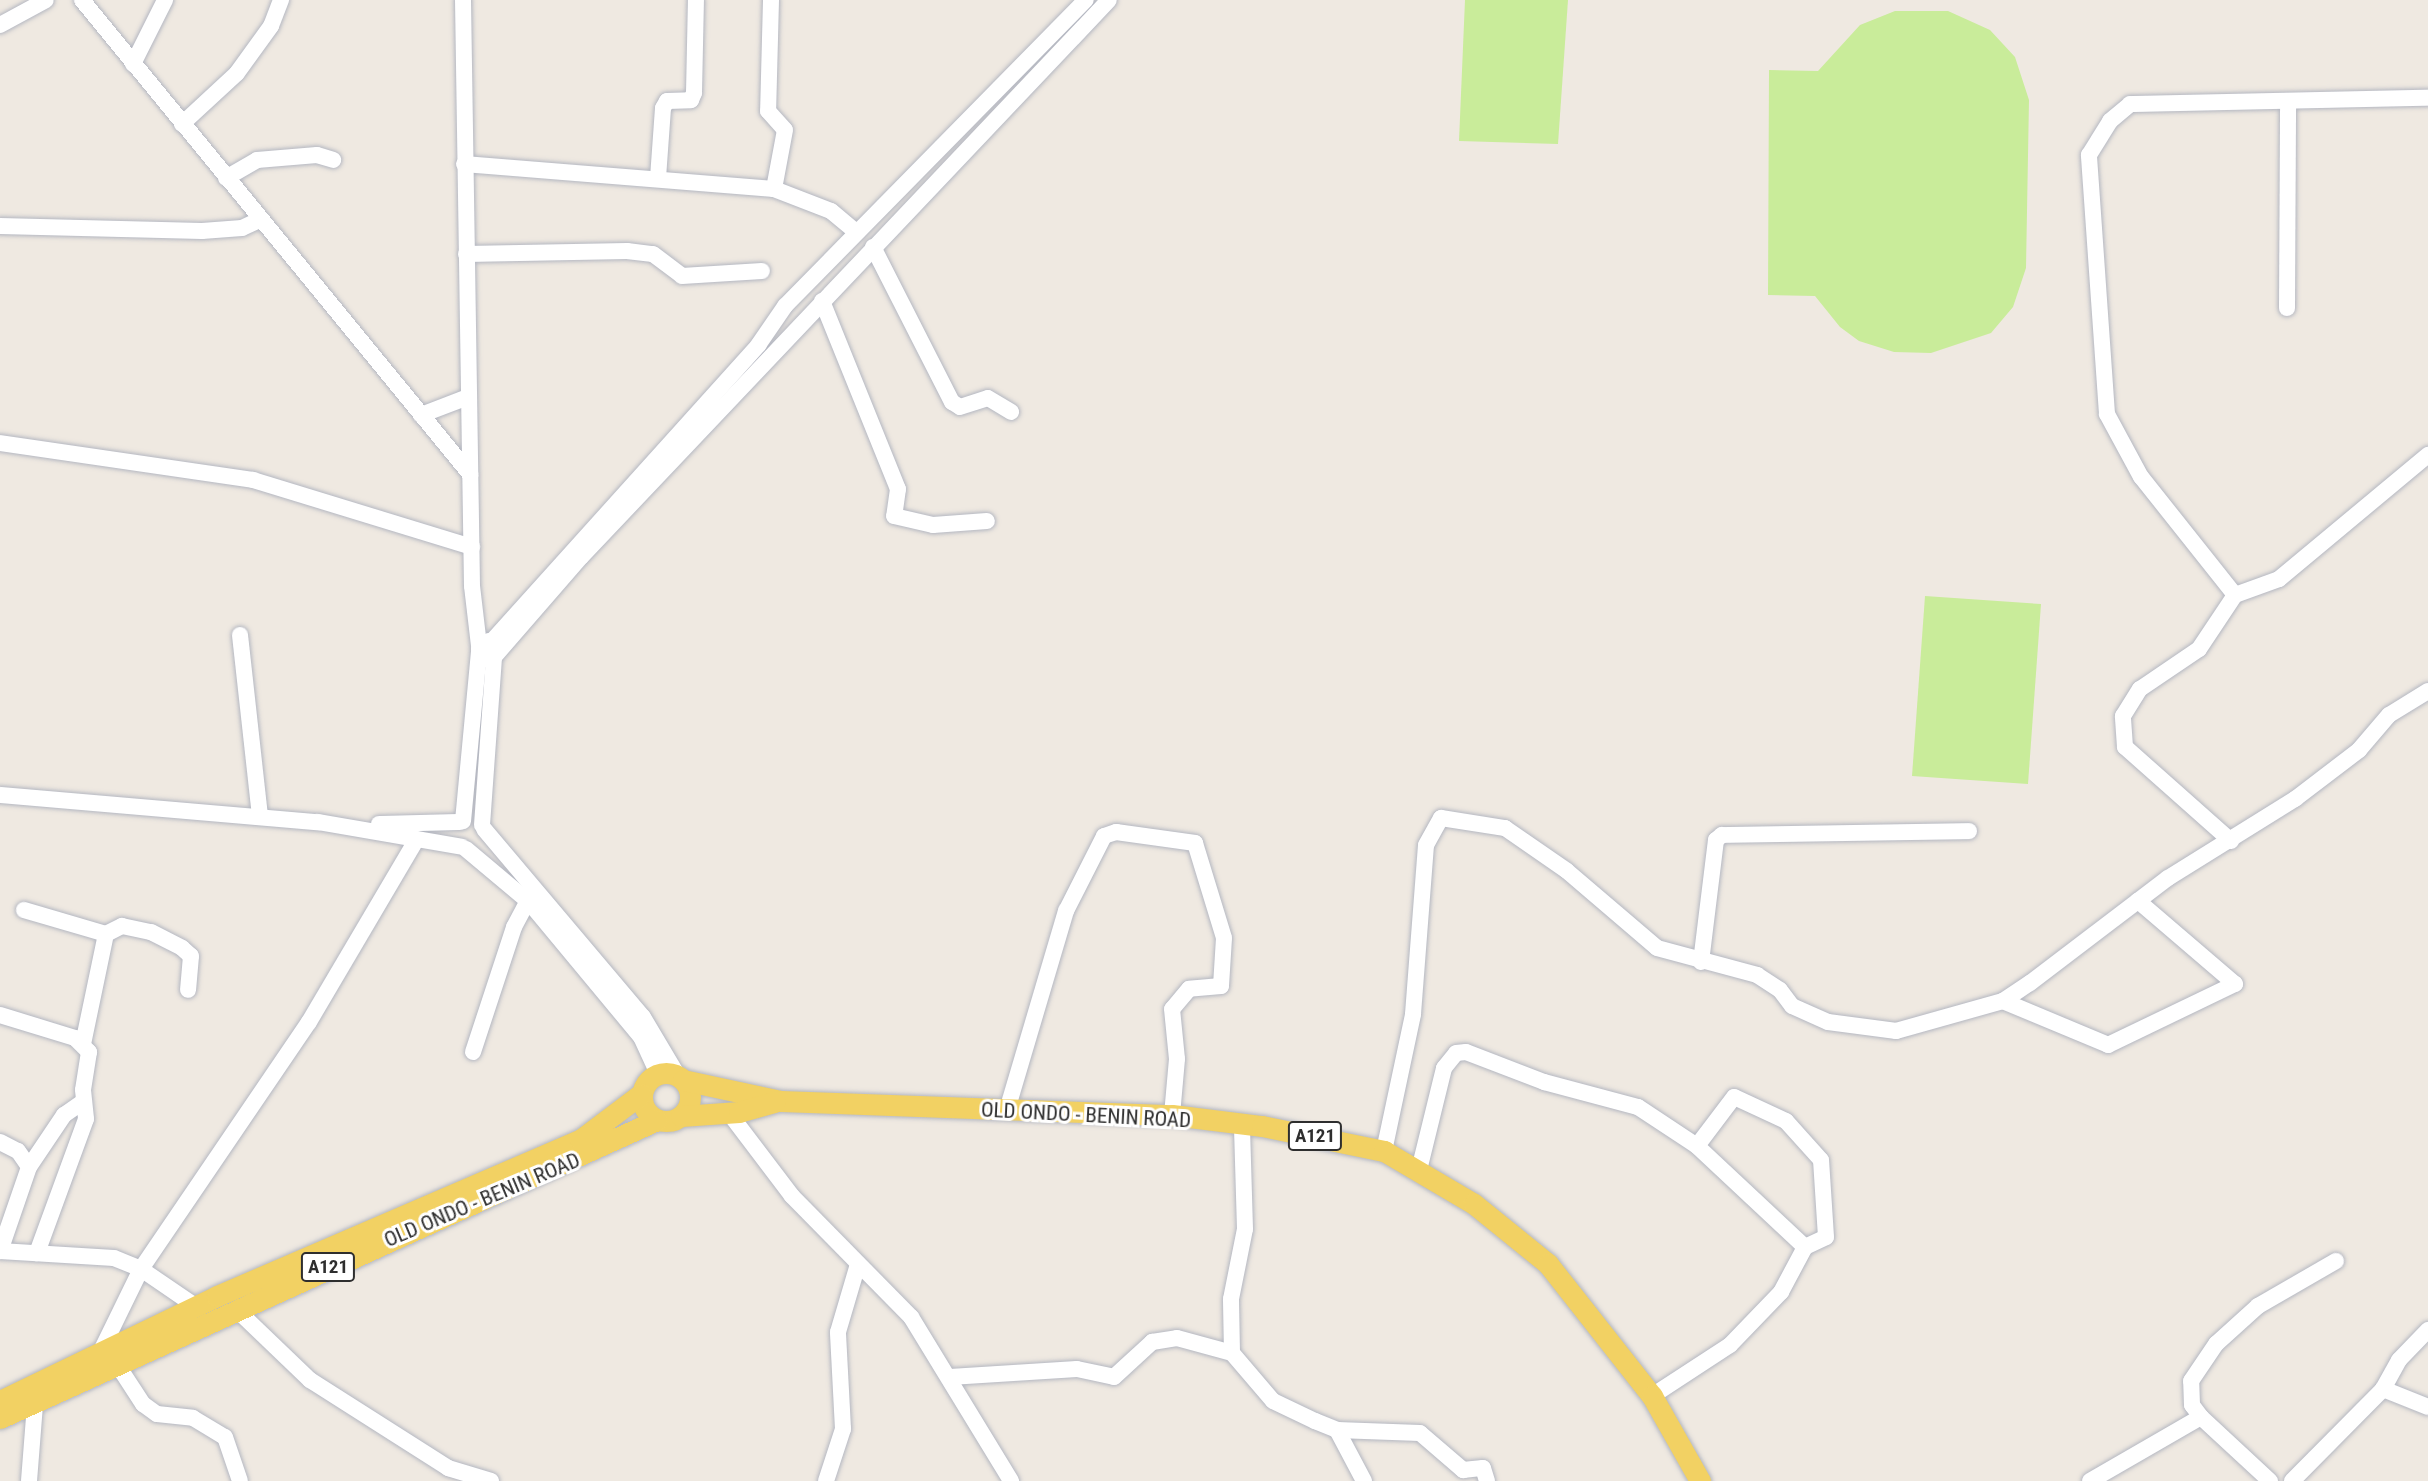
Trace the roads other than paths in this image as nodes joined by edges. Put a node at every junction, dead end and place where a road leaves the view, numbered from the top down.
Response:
1 (46, 0) edge
2 (82, 0) edge
3 (165, 0) edge
4 (281, 0) edge
5 (463, 0) edge
6 (696, 0) edge
7 (771, 0) edge
8 (1086, 0) edge
9 (1109, 0) edge
10 (0, 25) edge
11 (133, 64) junction
12 (2428, 98) edge
13 (2288, 102) junction
14 (181, 124) junction
15 (332, 160) dead end
16 (464, 164) junction
17 (226, 178) junction
18 (658, 178) junction
19 (774, 189) junction
20 (261, 219) junction
21 (0, 226) edge
22 (856, 232) junction
23 (873, 247) junction
24 (466, 254) junction
25 (762, 271) dead end
26 (822, 301) junction
27 (2287, 308) dead end
28 (468, 397) junction
29 (1011, 412) dead end
30 (421, 415) junction
31 (0, 443) edge
32 (2428, 454) edge
33 (470, 474) junction
34 (987, 521) dead end
35 (472, 547) junction
36 (2235, 595) junction
37 (240, 635) dead end
38 (488, 649) junction
39 (2428, 691) edge
40 (0, 795) edge
41 (260, 816) junction
42 (318, 822) junction
43 (462, 822) junction
44 (483, 827) junction
45 (1969, 831) dead end
46 (417, 839) junction
47 (2231, 841) junction
48 (464, 848) junction
49 (528, 901) junction
50 (2138, 901) junction
51 (24, 910) dead end
52 (106, 934) junction
53 (1701, 962) junction
54 (188, 990) dead end
55 (2003, 1001) junction
56 (0, 1015) edge
57 (83, 1044) junction
58 (474, 1052) dead end
59 (673, 1077) junction
60 (641, 1094) junction
61 (84, 1101) junction
62 (781, 1101) junction
63 (1007, 1110) junction
64 (729, 1113) junction
65 (1172, 1115) junction
66 (681, 1116) junction
67 (657, 1120) junction
68 (1242, 1125) junction
69 (0, 1142) edge
70 (1697, 1146) junction
71 (1384, 1151) junction
72 (29, 1167) junction
73 (1419, 1170) junction
74 (1805, 1247) junction
75 (0, 1251) edge
76 (37, 1253) junction
77 (2336, 1261) dead end
78 (858, 1264) junction
79 (141, 1269) junction
80 (195, 1306) junction
81 (237, 1310) junction
82 (2428, 1330) edge
83 (1232, 1353) junction
84 (109, 1354) junction
85 (950, 1377) junction
86 (2383, 1389) junction
87 (1652, 1396) junction
88 (0, 1401) edge
89 (35, 1404) junction
90 (2428, 1408) edge
91 (0, 1418) edge
92 (2201, 1418) junction
93 (1337, 1430) junction
94 (445, 1475) edge
95 (2095, 1480) edge
96 (29, 1481) edge
97 (240, 1481) edge
98 (491, 1481) edge
99 (826, 1481) edge
100 (1011, 1481) edge
101 (1364, 1481) edge
102 (1487, 1481) edge
103 (1700, 1481) edge
104 (2270, 1481) edge
105 (2292, 1481) edge

1 - 10 street
2 - 11 street
3 - 11 street
4 - 14 street
5 - 16 street
6 - 18 street
7 - 19 street
8 - 22 street
9 - 23 street
11 - 14 street
12 - 13 street
13 - 27 street
13 - 36 street
14 - 17 street
15 - 17 street
16 - 18 street
16 - 24 street
17 - 20 street
18 - 19 street
19 - 22 street
20 - 21 street
20 - 30 street
22 - 38 street
23 - 26 street
23 - 29 street
24 - 25 street
24 - 28 street
26 - 34 street
26 - 38 street
28 - 30 street
28 - 33 street
30 - 33 street
31 - 35 street
32 - 36 street
33 - 35 street
35 - 38 street
36 - 47 street
37 - 41 street
38 - 43 street
38 - 44 street
39 - 47 street
40 - 41 street
41 - 42 street
42 - 43 street
42 - 46 street
43 - 44 street
43 - 48 street
44 - 48 street
44 - 59 street
45 - 53 street
46 - 48 street
46 - 79 street
47 - 50 street
48 - 49 street
49 - 58 street
49 - 59 street
50 - 55 street
50 - 55 street
51 - 52 street
52 - 54 street
52 - 57 street
53 - 55 street
53 - 71 street
56 - 57 street
57 - 61 street
59 - 60 main road, OLD ONDO - BENIN ROAD
59 - 62 main road, OLD ONDO - BENIN ROAD / A121
59 - 66 main road
60 - 67 main road
60 - 80 main road, OLD ONDO - BENIN ROAD / A121
61 - 72 street
61 - 76 street
62 - 63 main road, OLD ONDO - BENIN ROAD / A121
62 - 64 main road, OLD ONDO - BENIN ROAD / A121
63 - 65 main road, OLD ONDO - BENIN ROAD / A121
63 - 65 street
64 - 66 main road, OLD ONDO - BENIN ROAD / A121
64 - 78 street
65 - 68 main road, OLD ONDO - BENIN ROAD / A121
66 - 67 main road, OLD ONDO - BENIN ROAD
67 - 81 main road, OLD ONDO - BENIN ROAD / A121
68 - 71 main road, OLD ONDO - BENIN ROAD / A121
68 - 83 street
69 - 72 street
70 - 73 street
70 - 74 street
70 - 74 street
71 - 73 main road, OLD ONDO - BENIN ROAD / A121
72 - 75 street
73 - 87 main road, OLD ONDO - BENIN ROAD / A121
74 - 87 street
75 - 76 street
76 - 79 street
77 - 92 street
78 - 85 street
78 - 99 street
79 - 80 street
79 - 84 street
80 - 84 main road, OLD ONDO - BENIN ROAD / A121
81 - 84 main road, OLD ONDO - BENIN ROAD / A121
81 - 94 street
82 - 86 street
83 - 85 street
83 - 93 street
84 - 88 main road, OLD ONDO - BENIN ROAD / A121
84 - 89 main road, OLD ONDO - BENIN ROAD / A121
84 - 97 street
85 - 100 street
86 - 90 street
86 - 105 street
87 - 103 main road, OLD ONDO - BENIN ROAD / A121
89 - 91 main road, OLD ONDO - BENIN ROAD / A121
89 - 96 street
92 - 95 street
92 - 104 street
93 - 101 street
93 - 102 street
94 - 98 street

